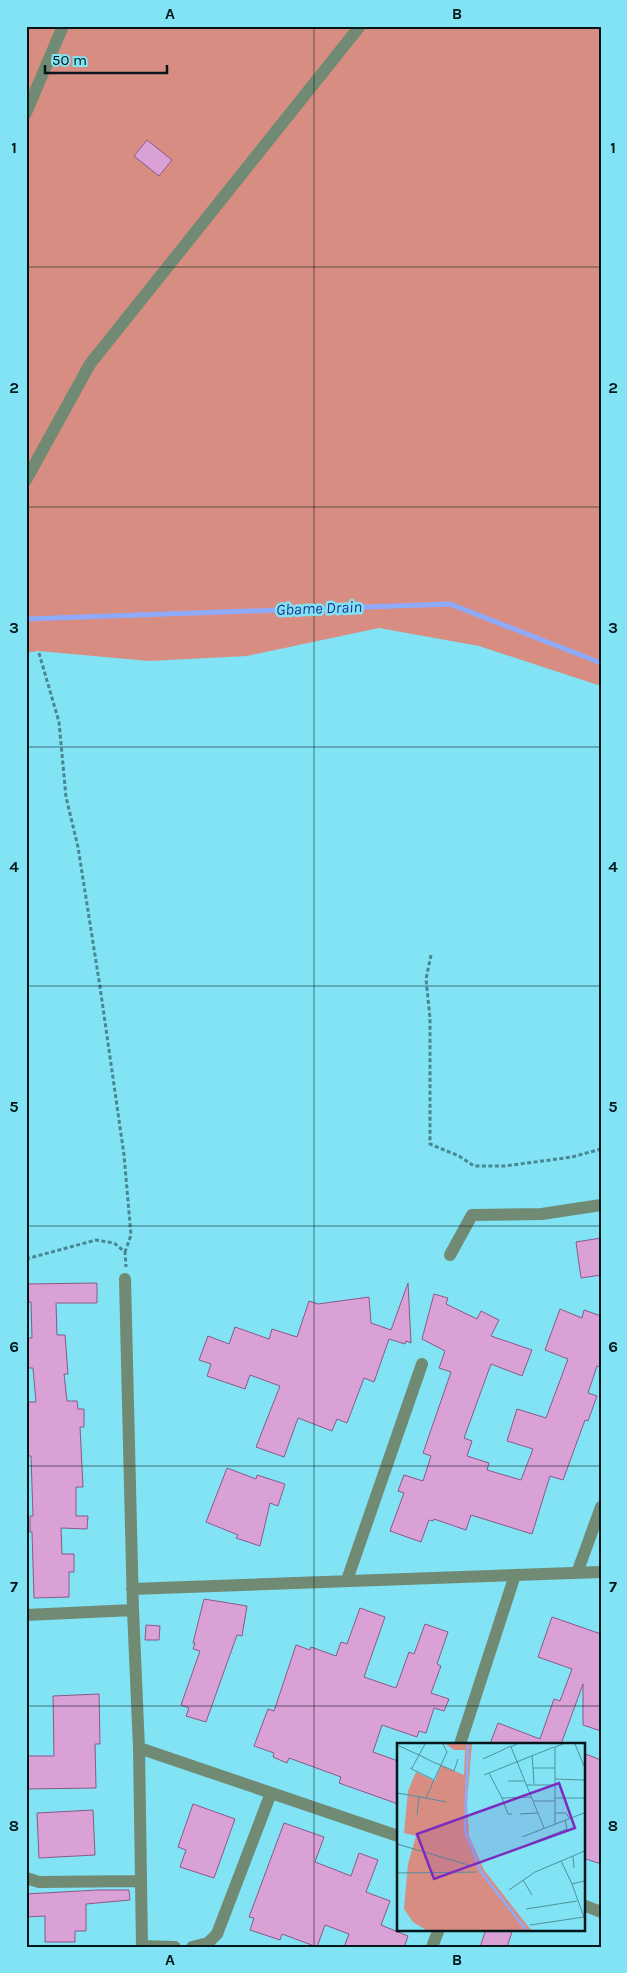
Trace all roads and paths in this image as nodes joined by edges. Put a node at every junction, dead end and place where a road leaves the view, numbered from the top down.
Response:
1 (63, 26) edge
2 (360, 26) edge
3 (26, 113) edge
4 (26, 480) edge
5 (39, 652) dead end
6 (431, 955) dead end
7 (601, 1149) edge
8 (601, 1205) edge
9 (125, 1252) junction
10 (450, 1255) dead end
11 (26, 1259) edge
12 (125, 1279) joint
13 (422, 1364) dead end
14 (601, 1507) edge
15 (601, 1572) edge
16 (577, 1573) junction
17 (515, 1575) junction
18 (348, 1580) junction
19 (132, 1589) junction
20 (132, 1610) junction
21 (26, 1615) edge
22 (460, 1743) edge
23 (139, 1748) junction
24 (271, 1793) junction
25 (397, 1836) edge
26 (26, 1878) edge
27 (140, 1881) junction
28 (584, 1906) edge
29 (601, 1912) edge
30 (439, 1930) edge
31 (142, 1946) edge
32 (175, 1947) edge
33 (192, 1947) edge
34 (432, 1947) edge

1 - 3 street
2 - 4 street
5 - 9 path
6 - 7 path
8 - 10 street
9 - 11 path
9 - 12 path
12 - 19 street
13 - 18 street
14 - 16 street
15 - 16 street
16 - 17 street
17 - 18 street
17 - 22 street
18 - 19 street
19 - 20 street
20 - 21 street
20 - 23 street
23 - 24 street
23 - 27 street
24 - 25 street
24 - 33 street
26 - 27 street
27 - 31 street
28 - 29 street
30 - 34 street
31 - 32 street

